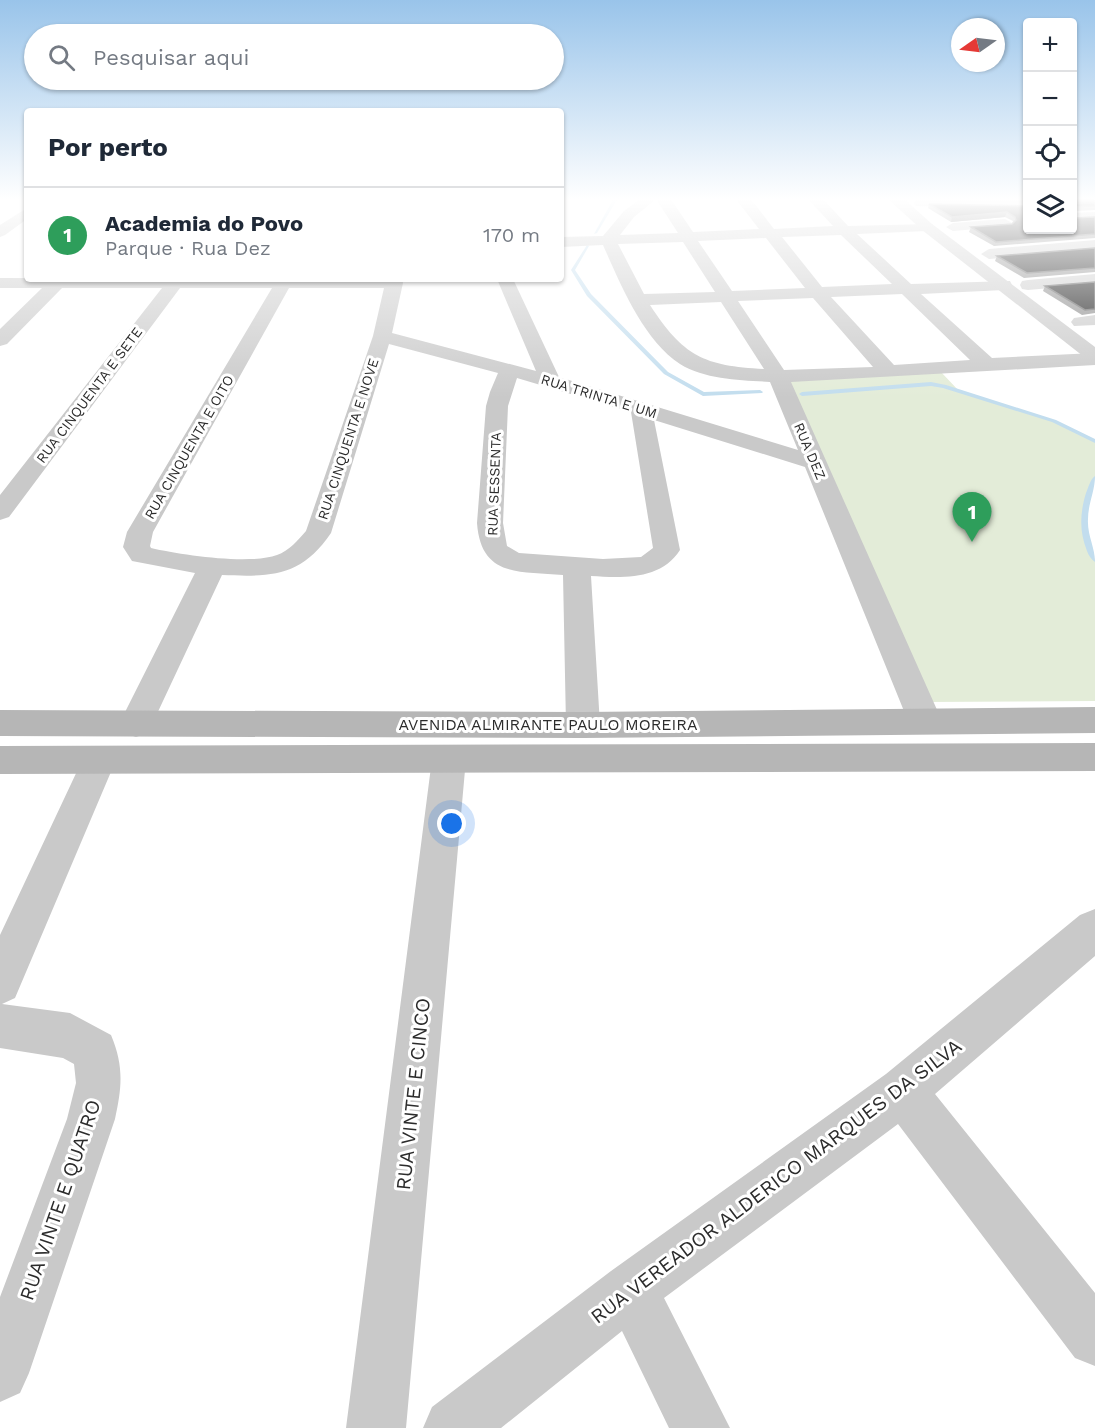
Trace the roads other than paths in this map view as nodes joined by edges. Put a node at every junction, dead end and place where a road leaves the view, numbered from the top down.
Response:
1 (620, 265) edge
2 (705, 265) edge
3 (794, 265) edge
4 (881, 265) edge
5 (977, 265) edge
6 (1095, 279) edge
7 (39, 282) edge
8 (58, 282) edge
9 (175, 282) edge
10 (284, 282) edge
11 (394, 282) edge
12 (506, 282) edge
13 (0, 284) edge
14 (1004, 285) junction
15 (1028, 285) dead end
16 (907, 288) junction
17 (817, 292) junction
18 (725, 297) junction
19 (638, 300) junction
20 (381, 336) junction
21 (0, 340) edge
22 (1095, 358) edge
23 (987, 365) junction
24 (510, 370) junction
25 (888, 371) junction
26 (778, 376) junction
27 (551, 381) junction
28 (641, 409) junction
29 (814, 462) junction
30 (0, 512) edge
31 (577, 565) junction
32 (212, 567) junction
33 (1095, 720) edge
34 (925, 721) junction
35 (0, 723) edge
36 (136, 724) junction
37 (583, 725) junction
38 (1095, 757) edge
39 (449, 759) junction
40 (0, 760) edge
41 (99, 760) junction
42 (1094, 934) edge
43 (0, 984) edge
44 (0, 1026) edge
45 (903, 1091) junction
46 (630, 1290) junction
47 (1095, 1338) edge
48 (0, 1373) edge
49 (376, 1428) edge
50 (453, 1428) edge
51 (700, 1428) edge

1 - 19 street
2 - 18 street, RUA DEZ
3 - 17 street
4 - 16 street
5 - 14 street
6 - 15 street
7 - 13 street
8 - 21 street
9 - 30 street, RUA CINQUENTA E SETE
10 - 32 street, RUA CINQUENTA E OITO
11 - 20 street, RUA CINQUENTA E NOVE
12 - 27 street
14 - 16 street
14 - 22 street
16 - 17 street
16 - 23 street
17 - 18 street
17 - 25 street
18 - 19 street
18 - 26 street, RUA DEZ
19 - 26 street
20 - 24 street, RUA TRINTA E UM
20 - 32 street, RUA CINQUENTA E NOVE
22 - 23 street
23 - 25 street
24 - 27 street, RUA TRINTA E UM
24 - 31 street, RUA SESSENTA
25 - 26 street
26 - 29 street, RUA DEZ
27 - 28 street, RUA TRINTA E UM
28 - 29 street, RUA TRINTA E UM
28 - 31 street, RUA SESSENTA
29 - 34 street, RUA DEZ
31 - 37 street
32 - 36 street
33 - 34 main road, AVENIDA ALMIRANTE PAULO MOREIRA
34 - 37 main road, AVENIDA ALMIRANTE PAULO MOREIRA
35 - 36 main road, AVENIDA ALMIRANTE PAULO MOREIRA
36 - 37 main road, AVENIDA ALMIRANTE PAULO MOREIRA
38 - 39 main road, AVENIDA ALMIRANTE PAULO MOREIRA
39 - 41 main road, AVENIDA ALMIRANTE PAULO MOREIRA
39 - 49 street, RUA VINTE E CINCO
40 - 41 main road, AVENIDA ALMIRANTE PAULO MOREIRA
41 - 43 street
42 - 45 street, RUA VEREADOR ALDERICO MARQUES DA SILVA
44 - 48 street, RUA VINTE E QUATRO
45 - 46 street, RUA VEREADOR ALDERICO MARQUES DA SILVA
45 - 47 street
46 - 50 street, RUA VEREADOR ALDERICO MARQUES DA SILVA
46 - 51 street

